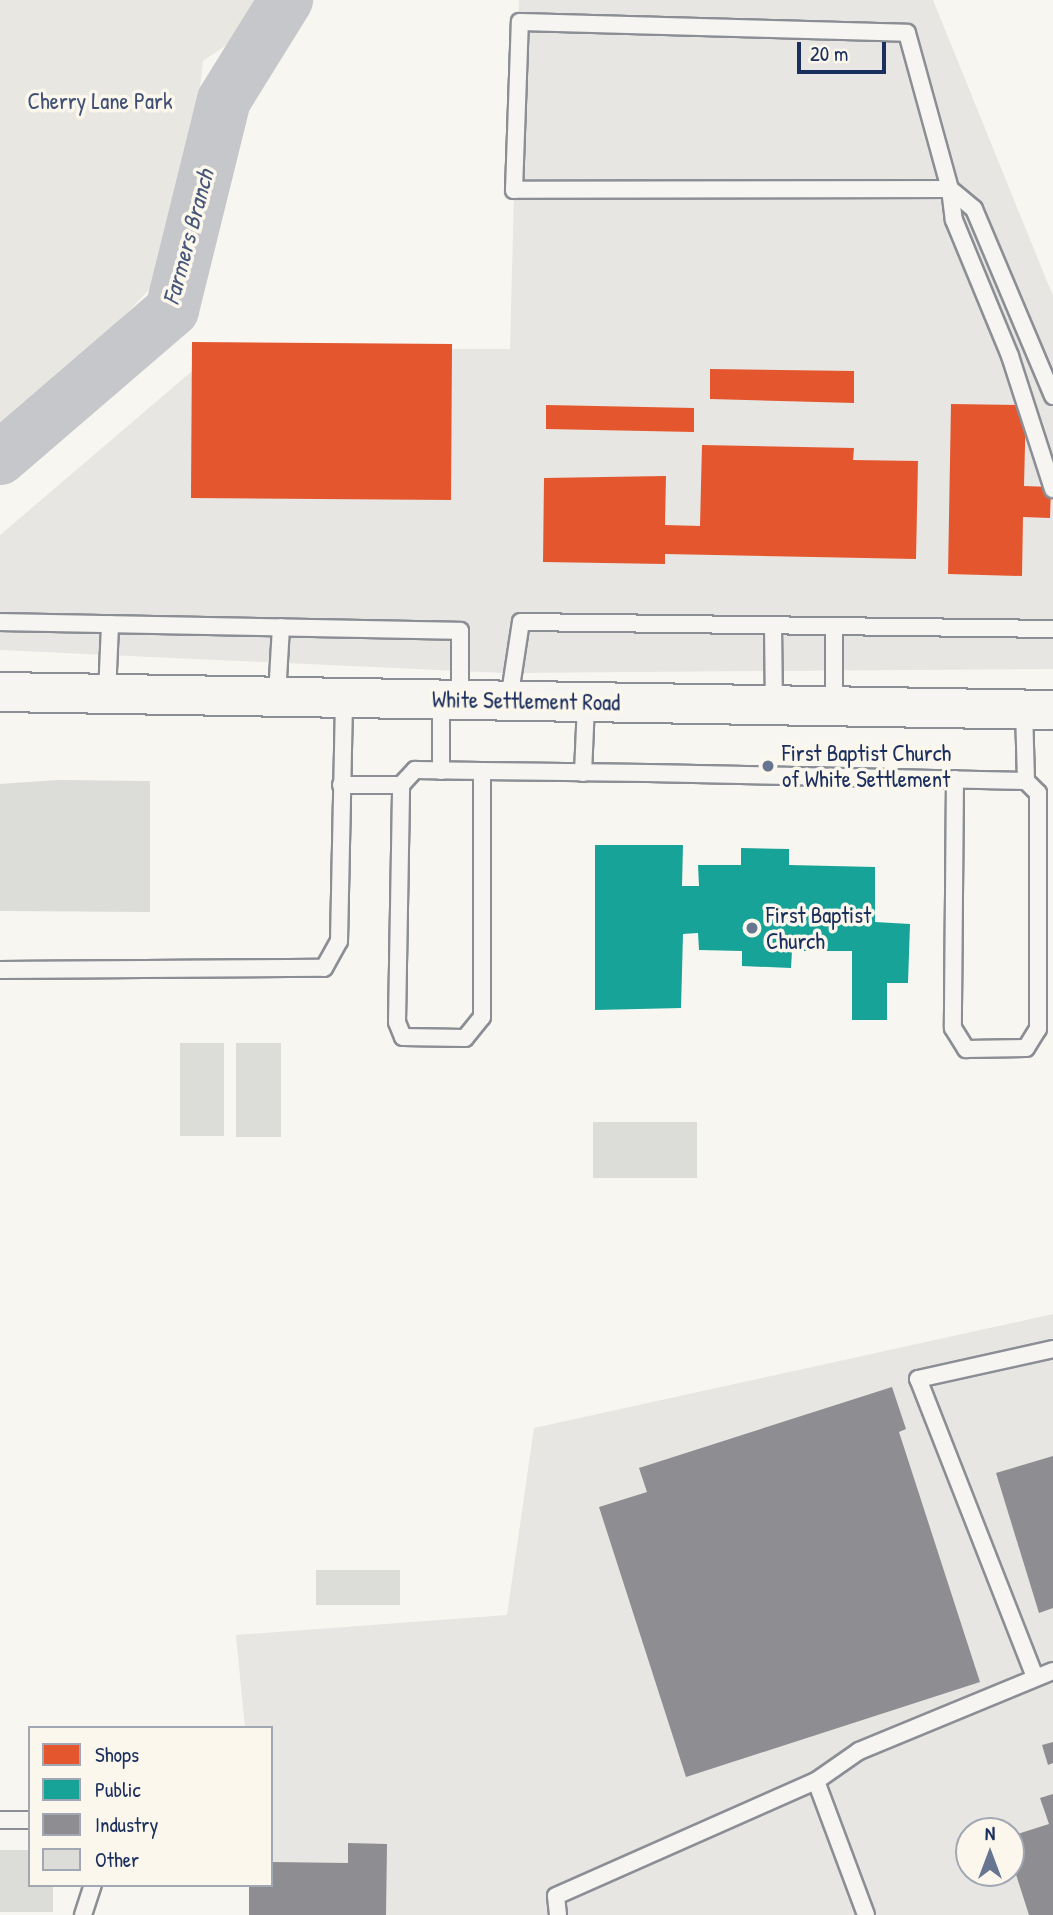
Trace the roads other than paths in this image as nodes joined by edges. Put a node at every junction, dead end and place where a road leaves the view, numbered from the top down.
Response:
1 (950, 189) junction
2 (1032, 347) junction
3 (1010, 356) junction
4 (1053, 396) edge
5 (1053, 489) edge
6 (0, 622) edge
7 (110, 624) junction
8 (773, 625) junction
9 (834, 626) junction
10 (281, 627) junction
11 (1053, 628) edge
12 (0, 692) edge
13 (107, 694) junction
14 (277, 696) junction
15 (344, 698) junction
16 (451, 699) junction
17 (509, 701) junction
18 (586, 703) junction
19 (774, 705) junction
20 (834, 706) junction
21 (1039, 709) edge
22 (441, 771) junction
23 (482, 771) junction
24 (583, 773) junction
25 (955, 779) junction
26 (1026, 781) junction
27 (341, 785) junction
28 (401, 785) junction
29 (0, 970) edge
30 (1053, 1349) edge
31 (1053, 1671) edge
32 (1035, 1677) junction
33 (816, 1781) junction
34 (0, 1820) edge
35 (28, 1820) edge
36 (92, 1887) edge
37 (83, 1915) edge
38 (558, 1915) edge
39 (866, 1915) edge

1 - 1 lane
1 - 2 lane
1 - 3 lane
2 - 3 lane
2 - 4 lane
3 - 5 lane
6 - 7 lane
7 - 10 lane
7 - 13 lane
8 - 9 lane
8 - 17 lane
8 - 19 lane
9 - 11 lane
9 - 20 lane
10 - 14 lane
10 - 16 lane
12 - 13 main road, White Settlement Road
13 - 14 main road, White Settlement Road
14 - 15 main road, White Settlement Road
15 - 16 main road, White Settlement Road
15 - 27 lane
16 - 17 main road, White Settlement Road
16 - 22 lane
17 - 18 main road, White Settlement Road
18 - 19 main road, White Settlement Road
18 - 24 lane
19 - 20 main road, White Settlement Road
20 - 21 main road, White Settlement Road
21 - 26 lane
22 - 23 lane
22 - 28 lane
23 - 24 lane
23 - 28 lane
24 - 25 lane
25 - 26 lane
25 - 26 lane
27 - 28 lane
27 - 29 lane
30 - 32 lane
31 - 32 lane
32 - 33 lane
33 - 38 lane
33 - 39 lane
34 - 35 lane
36 - 37 lane

